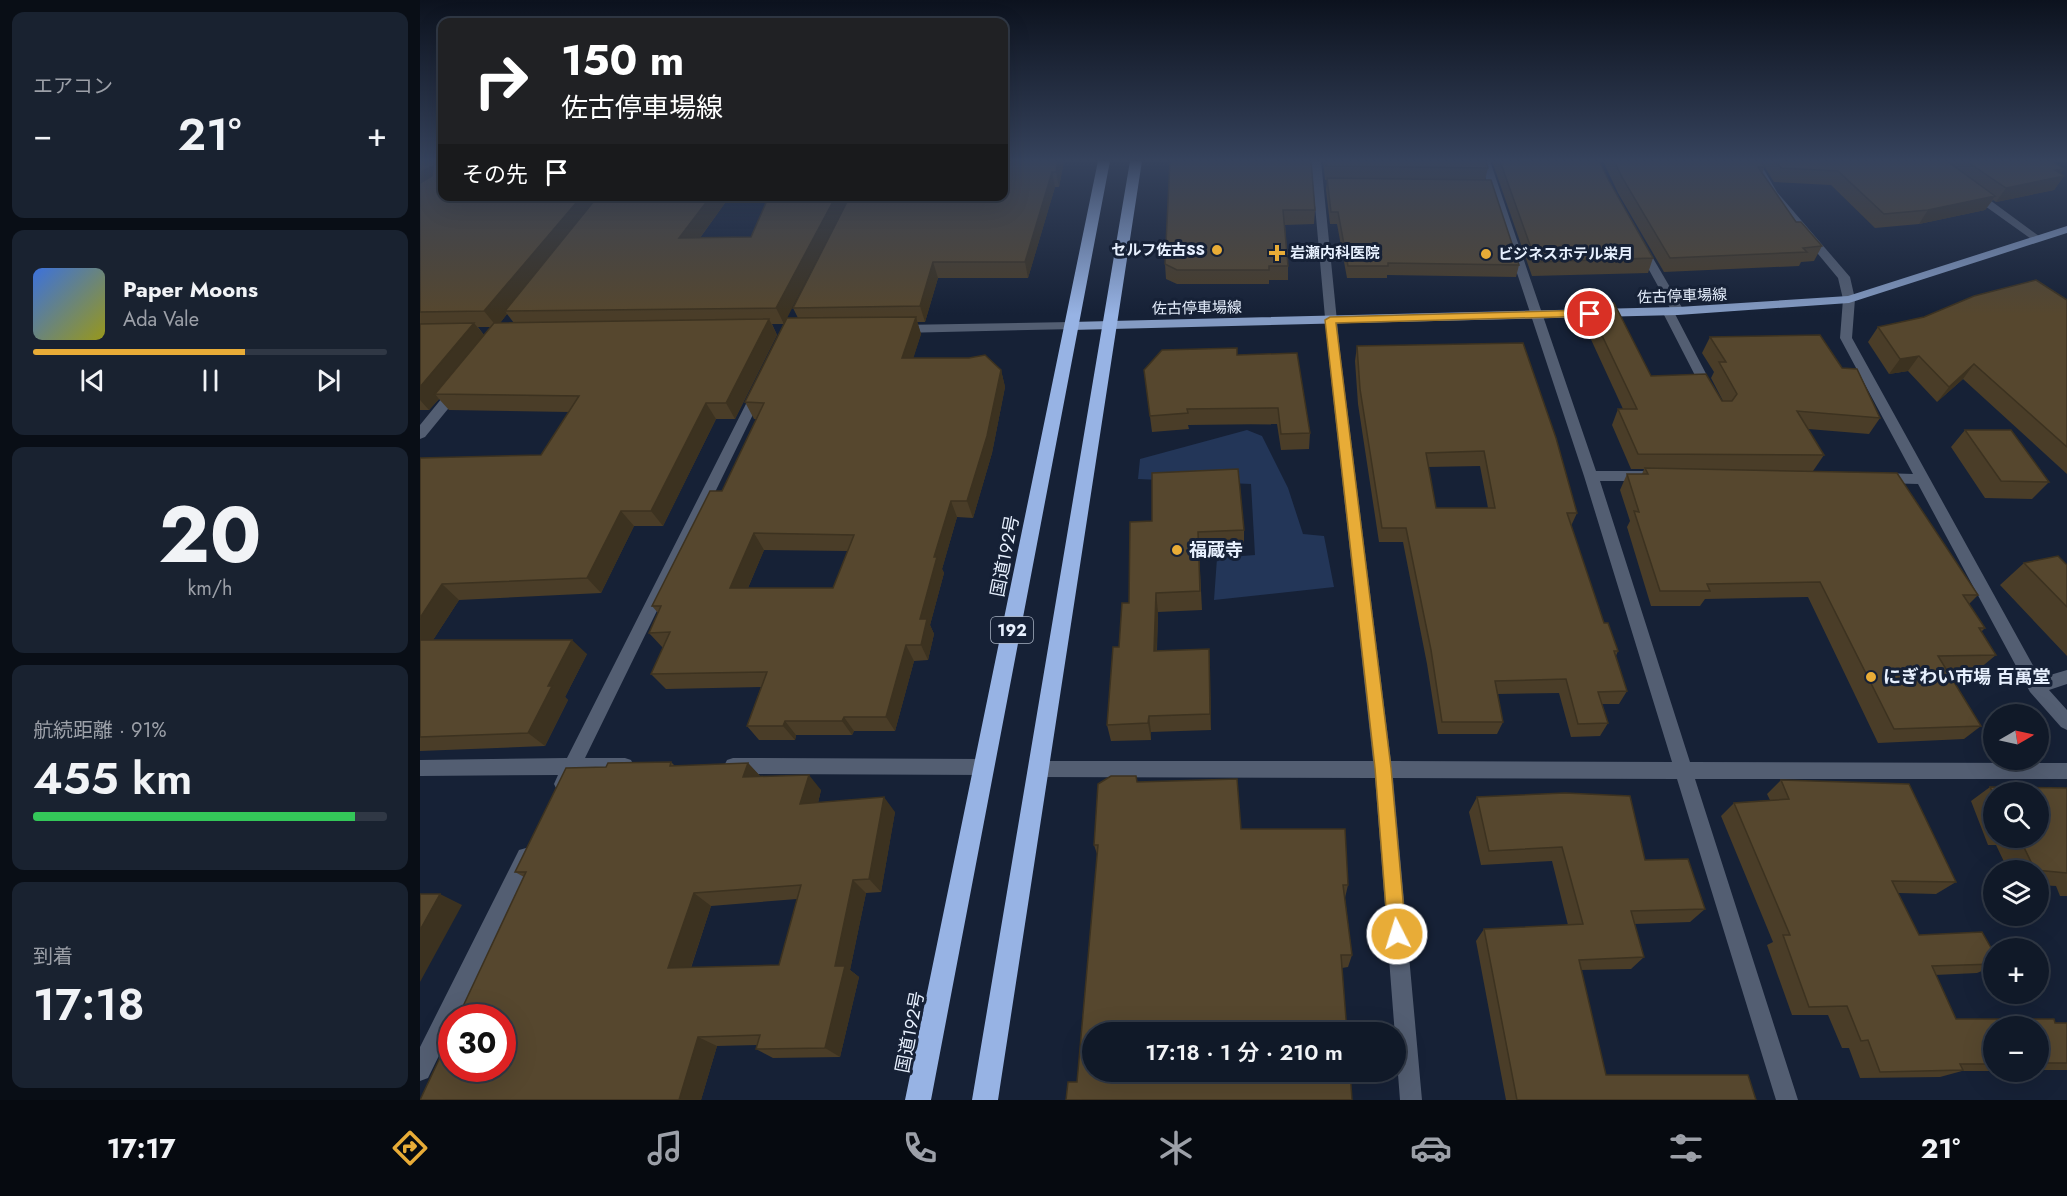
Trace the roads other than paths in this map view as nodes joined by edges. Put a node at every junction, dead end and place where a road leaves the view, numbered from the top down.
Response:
1 (1094, 212) edge
2 (1128, 212) edge
3 (1326, 212) edge
4 (1497, 212) edge
5 (1790, 212) edge
6 (2001, 212) edge
7 (2067, 229) edge
8 (1634, 234) edge
9 (2038, 239) junction
10 (1849, 299) junction
11 (1673, 311) junction
12 (1535, 315) junction
13 (1330, 320) junction
14 (1110, 325) junction
15 (1071, 326) junction
16 (882, 329) edge
17 (768, 373) edge
18 (465, 379) edge
19 (1714, 401) edge
20 (420, 434) edge
21 (1591, 476) junction
22 (1662, 477) edge
23 (1863, 478) edge
24 (1922, 479) junction
25 (2067, 677) edge
26 (2036, 687) junction
27 (2067, 722) edge
28 (572, 766) junction
29 (642, 766) edge
30 (712, 766) edge
31 (985, 767) junction
32 (420, 768) edge
33 (1383, 768) junction
34 (1040, 769) junction
35 (1683, 770) junction
36 (2067, 771) edge
37 (556, 798) edge
38 (535, 840) edge
39 (420, 1070) edge
40 (918, 1100) edge
41 (985, 1100) edge
42 (1411, 1100) edge
43 (1786, 1100) edge

1 - 15 highway, 国道192号 / 192
2 - 14 highway, 192
3 - 13 street
4 - 12 street
5 - 10 street
6 - 9 street
7 - 9 main road, 佐古停車場線
8 - 11 street
9 - 10 main road, 佐古停車場線
10 - 11 main road, 佐古停車場線
10 - 24 street
11 - 12 main road, 佐古停車場線
11 - 19 street
12 - 13 main road, 佐古停車場線
12 - 21 street
13 - 14 main road, 佐古停車場線
13 - 33 street
14 - 15 main road, 佐古停車場線
14 - 34 highway, 192
15 - 16 street
15 - 31 highway, 国道192号 / 192
17 - 28 street
18 - 20 street
21 - 22 street
21 - 35 street
23 - 24 street
24 - 26 street
25 - 26 street
26 - 27 street
28 - 29 street
28 - 32 street
28 - 37 street
30 - 31 street
31 - 40 highway, 国道192号 / 192
33 - 34 street
33 - 35 street
33 - 42 street
34 - 41 highway, 192
35 - 36 street
35 - 43 street
38 - 39 street

